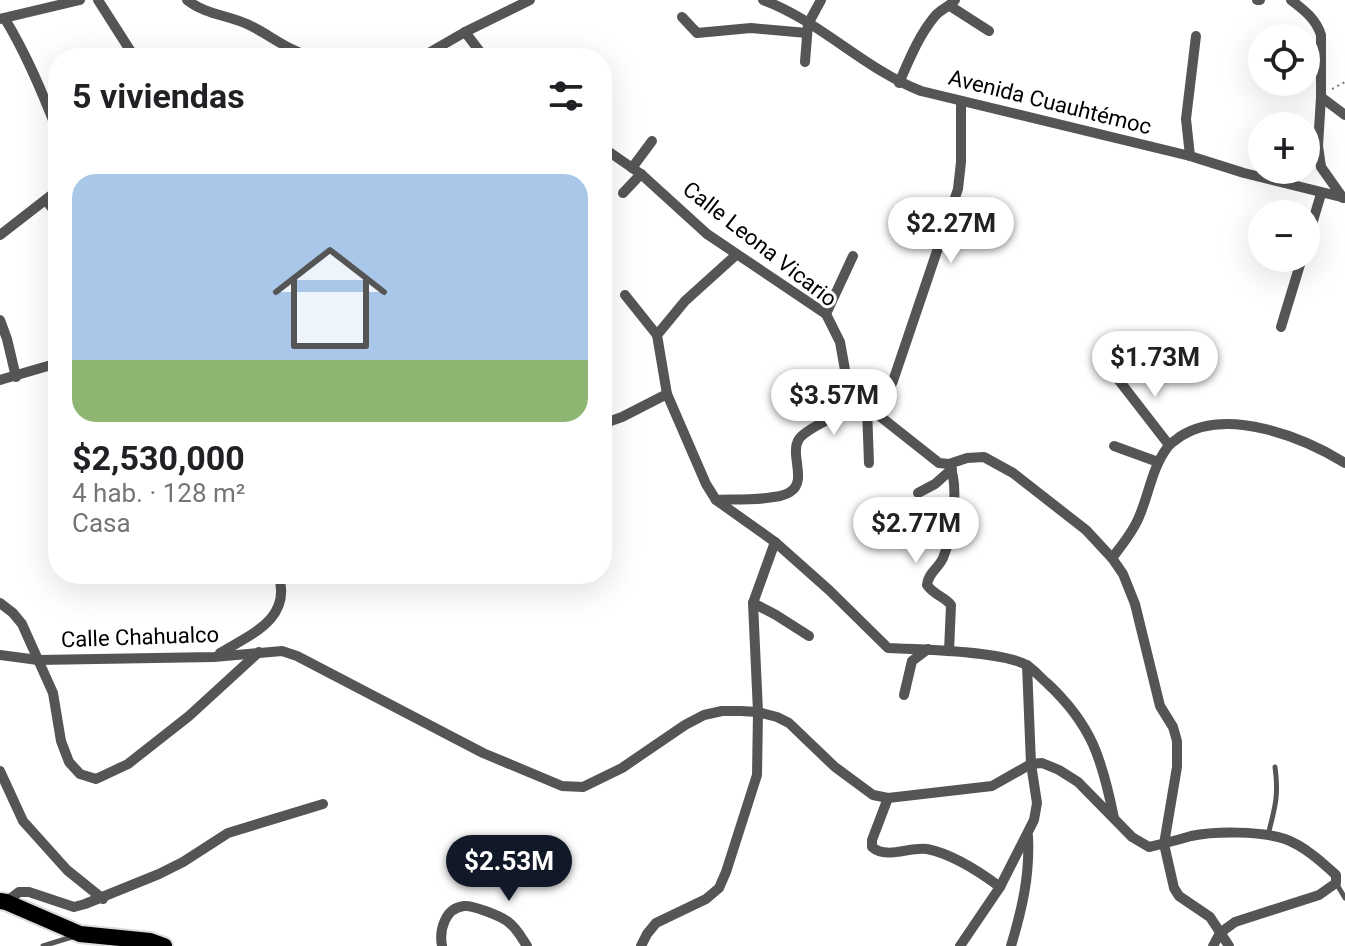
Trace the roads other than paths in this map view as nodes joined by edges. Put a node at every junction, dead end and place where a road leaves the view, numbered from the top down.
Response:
1 (80, 0) edge
2 (98, 0) edge
3 (187, 0) edge
4 (530, 0) edge
5 (763, 0) edge
6 (821, 0) edge
7 (1291, 0) edge
8 (952, 3) edge
9 (682, 17) dead end
10 (2, 19) edge
11 (807, 29) junction
12 (989, 31) dead end
13 (465, 32) junction
14 (1196, 36) dead end
15 (129, 48) edge
16 (287, 48) edge
17 (437, 48) edge
18 (477, 48) edge
19 (805, 62) dead end
20 (899, 83) junction
21 (1321, 95) junction
22 (961, 101) junction
23 (48, 107) edge
24 (1345, 115) edge
25 (652, 141) dead end
26 (612, 154) edge
27 (1190, 156) junction
28 (637, 171) junction
29 (623, 193) dead end
30 (1321, 194) junction
31 (1344, 198) edge
32 (46, 200) joint
33 (1319, 200) edge
34 (48, 203) edge
35 (0, 235) edge
36 (736, 255) junction
37 (853, 256) dead end
38 (1298, 272) edge
39 (625, 295) dead end
40 (826, 314) junction
41 (0, 320) edge
42 (1281, 327) dead end
43 (657, 335) junction
44 (48, 366) edge
45 (1114, 374) dead end
46 (16, 377) junction
47 (0, 380) edge
48 (667, 394) junction
49 (852, 409) junction
50 (872, 411) junction
51 (612, 420) edge
52 (1169, 445) junction
53 (1114, 446) dead end
54 (1158, 462) junction
55 (869, 463) dead end
56 (1345, 463) edge
57 (950, 467) junction
58 (918, 493) dead end
59 (716, 500) junction
60 (775, 542) junction
61 (1112, 558) junction
62 (280, 584) edge
63 (0, 603) edge
64 (753, 603) junction
65 (809, 636) dead end
66 (928, 649) junction
67 (949, 651) junction
68 (260, 652) junction
69 (0, 655) edge
70 (214, 657) junction
71 (38, 660) junction
72 (1027, 665) junction
73 (904, 695) dead end
74 (758, 712) junction
75 (1031, 764) junction
76 (1275, 767) dead end
77 (0, 771) edge
78 (888, 798) junction
79 (323, 804) dead end
80 (1114, 820) junction
81 (1028, 834) junction
82 (1268, 836) junction
83 (1164, 844) junction
84 (1339, 875) edge
85 (1000, 887) junction
86 (1345, 898) edge
87 (103, 899) junction
88 (3, 902) edge
89 (1220, 933) junction
90 (80, 934) junction
91 (43, 946) edge
92 (164, 946) edge
93 (442, 946) edge
94 (527, 946) edge
95 (641, 946) edge
96 (960, 946) edge
97 (1011, 946) edge
98 (1213, 946) edge
99 (1229, 946) edge

1 - 10 street
2 - 15 street
3 - 16 street
4 - 13 street
5 - 11 street, Avenida Cuauhtémoc
6 - 11 street
7 - 21 street
8 - 12 street
8 - 20 street
9 - 11 street
10 - 23 street
11 - 19 street
11 - 20 street, Avenida Cuauhtémoc
13 - 17 street
13 - 18 street
14 - 27 street
20 - 22 street, Avenida Cuauhtémoc
21 - 24 street
21 - 31 street
22 - 27 street, Avenida Cuauhtémoc
22 - 50 street
25 - 28 street
26 - 28 street, Calle Leona Vicario
27 - 30 street, Avenida Cuauhtémoc
28 - 29 street
28 - 36 street, Calle Leona Vicario
30 - 31 street, Avenida Cuauhtémoc
30 - 33 street
32 - 34 street
32 - 35 street
36 - 40 street, Calle Leona Vicario
36 - 43 street
37 - 40 street
38 - 42 street
39 - 43 street
40 - 49 street, Calle Leona Vicario
41 - 46 street
43 - 48 street
44 - 46 street
45 - 52 street
46 - 47 street
48 - 51 street
48 - 59 street
49 - 50 street
49 - 59 street
50 - 55 street
50 - 57 street
52 - 54 street
52 - 56 street
53 - 54 street
54 - 61 street
57 - 58 street
57 - 61 street
57 - 67 street
59 - 60 street
60 - 64 street
60 - 66 street
61 - 83 street
62 - 70 street
63 - 71 street
64 - 65 street
64 - 74 street
66 - 67 street
66 - 73 street
67 - 72 street
68 - 70 street, Calle Chahualco
68 - 71 street
68 - 74 street, Calle Chahualco
69 - 71 street, Calle Chahualco
70 - 71 street, Calle Chahualco
72 - 75 street
72 - 80 street
74 - 78 street
74 - 95 street
75 - 78 street
75 - 80 street
75 - 81 street
76 - 82 lane
77 - 87 street
78 - 85 street
79 - 87 street
80 - 83 street
81 - 85 street
81 - 97 street
82 - 83 street
82 - 84 street
83 - 89 street
84 - 86 lane
84 - 89 street
85 - 96 street
87 - 88 street
88 - 90 main road
89 - 98 street
89 - 99 street
90 - 91 lane
90 - 92 main road
93 - 94 street

